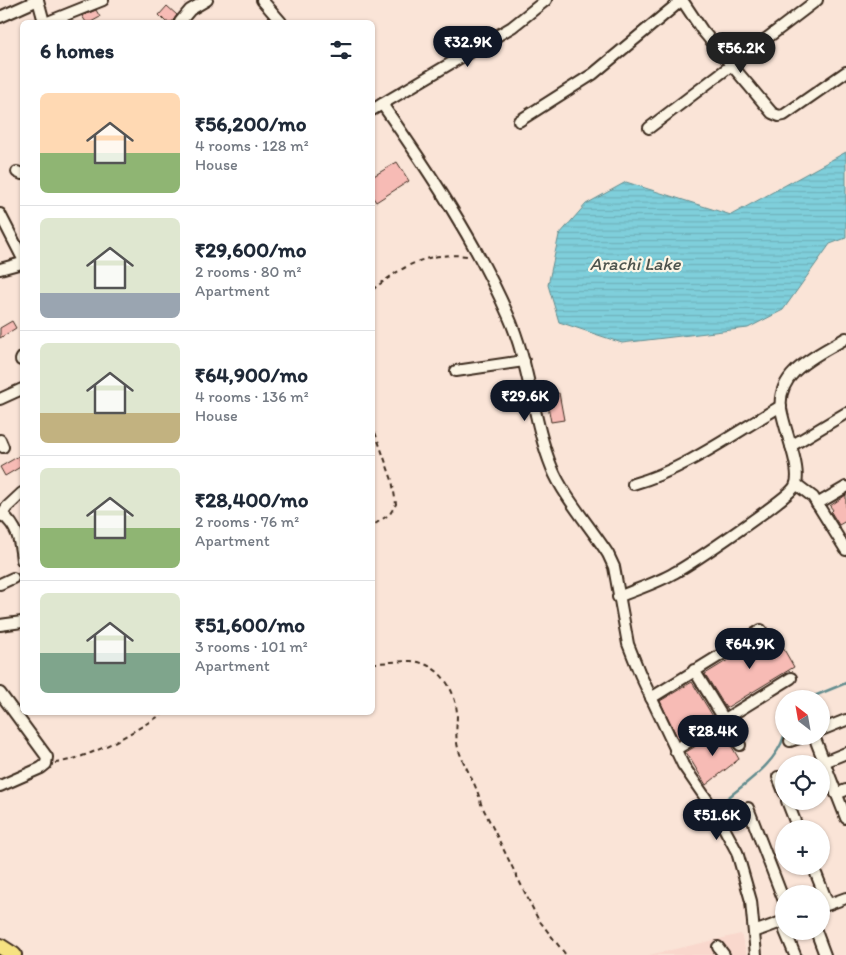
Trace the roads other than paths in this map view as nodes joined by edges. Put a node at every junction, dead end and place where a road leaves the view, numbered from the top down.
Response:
1 (103, 0) edge
2 (207, 0) edge
3 (262, 0) edge
4 (546, 0) edge
5 (682, 0) edge
6 (817, 0) edge
7 (0, 17) edge
8 (43, 20) edge
9 (53, 20) edge
10 (182, 20) edge
11 (279, 20) edge
12 (731, 66) junction
13 (846, 72) edge
14 (382, 104) junction
15 (375, 108) edge
16 (519, 120) dead end
17 (649, 128) dead end
18 (0, 214) edge
19 (20, 253) edge
20 (20, 263) edge
21 (0, 267) edge
22 (846, 338) edge
23 (524, 361) junction
24 (456, 371) dead end
25 (20, 390) edge
26 (0, 399) edge
27 (781, 406) junction
28 (846, 413) edge
29 (791, 446) junction
30 (633, 484) dead end
31 (796, 484) junction
32 (846, 487) edge
33 (20, 496) edge
34 (817, 504) junction
35 (1, 515) edge
36 (20, 544) edge
37 (846, 550) edge
38 (13, 578) dead end
39 (0, 584) edge
40 (618, 597) junction
41 (20, 622) edge
42 (0, 625) edge
43 (762, 630) dead end
44 (694, 670) junction
45 (791, 678) dead end
46 (0, 693) edge
47 (651, 698) junction
48 (724, 719) junction
49 (846, 720) edge
50 (830, 726) edge
51 (740, 745) dead end
52 (675, 750) junction
53 (846, 753) edge
54 (830, 760) edge
55 (830, 773) edge
56 (0, 786) edge
57 (841, 792) edge
58 (748, 808) dead end
59 (846, 818) edge
60 (778, 885) edge
61 (846, 898) edge
62 (830, 904) edge
63 (775, 927) edge
64 (754, 932) junction
65 (790, 940) edge
66 (819, 940) edge
67 (0, 946) edge
68 (14, 955) edge
69 (756, 955) edge
70 (795, 955) edge
71 (825, 955) edge

1 - 9 street
2 - 10 street
3 - 11 street
4 - 14 street
5 - 12 street
5 - 16 street
6 - 12 street
7 - 8 street
12 - 13 street
12 - 17 street
14 - 15 street
14 - 23 street
18 - 19 street
20 - 21 street
22 - 27 street
23 - 24 street
23 - 40 street
25 - 26 street
27 - 29 street
27 - 30 street
28 - 29 street
29 - 31 street
31 - 34 street
31 - 40 street
32 - 34 street
33 - 35 street
34 - 37 street
35 - 36 street
38 - 39 street
40 - 47 street
41 - 42 street
43 - 44 street
44 - 47 street
44 - 48 street
45 - 48 street
46 - 56 street
47 - 52 street
48 - 51 street
48 - 52 street
49 - 50 street
52 - 64 street
53 - 54 street
55 - 57 street
57 - 59 street
58 - 60 street
61 - 62 street
63 - 64 street
64 - 69 street
65 - 70 street
66 - 71 street
67 - 68 main road

